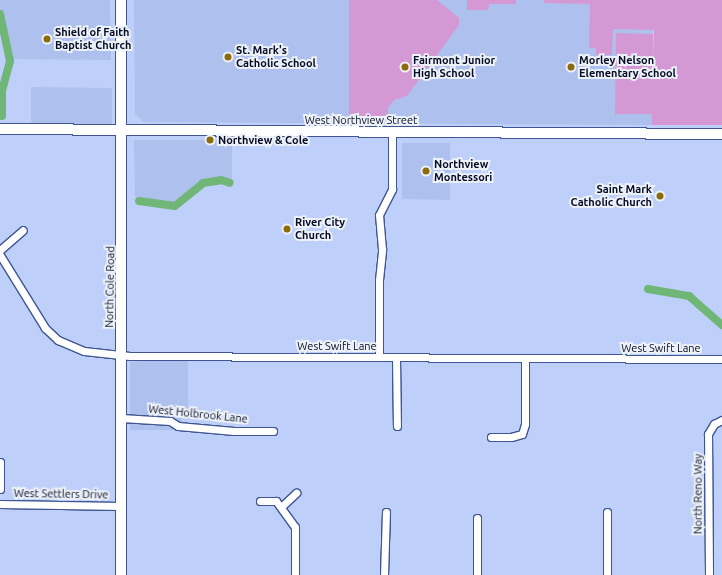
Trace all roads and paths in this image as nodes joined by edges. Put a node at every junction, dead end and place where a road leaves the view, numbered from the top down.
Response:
1 (121, 0) edge
2 (0, 129) edge
3 (123, 132) junction
4 (392, 133) junction
5 (722, 134) edge
6 (23, 230) dead end
7 (0, 250) edge
8 (0, 255) edge
9 (121, 355) junction
10 (379, 357) junction
11 (396, 357) junction
12 (525, 358) junction
13 (722, 359) edge
14 (121, 418) junction
15 (722, 420) edge
16 (396, 426) dead end
17 (273, 431) dead end
18 (491, 437) dead end
19 (0, 462) edge
20 (0, 489) edge
21 (296, 493) dead end
22 (260, 501) dead end
23 (0, 504) edge
24 (121, 506) junction
25 (281, 507) junction
26 (386, 512) dead end
27 (607, 512) dead end
28 (477, 518) dead end
29 (121, 575) edge
30 (295, 575) edge
31 (384, 575) edge
32 (477, 575) edge
33 (607, 575) edge
34 (709, 575) edge

1 - 3 street, North Cole Road
2 - 3 street, West Northview Street
3 - 4 street, West Northview Street
3 - 9 street, North Cole Road
4 - 5 street, West Northview Street
4 - 10 street
6 - 7 street
8 - 9 street, West Swift Lane
9 - 10 street, West Swift Lane
9 - 14 street, North Cole Road
10 - 11 street, West Swift Lane
11 - 12 street, West Swift Lane
11 - 16 street
12 - 13 street, West Swift Lane
12 - 18 street
14 - 17 street, West Holbrook Lane
14 - 24 street, North Cole Road
15 - 34 street, North Reno Way
19 - 20 street
21 - 25 street
22 - 25 street
23 - 24 street, West Settlers Drive
24 - 29 street, North Cole Road
25 - 30 street
26 - 31 street
27 - 33 street
28 - 32 street

